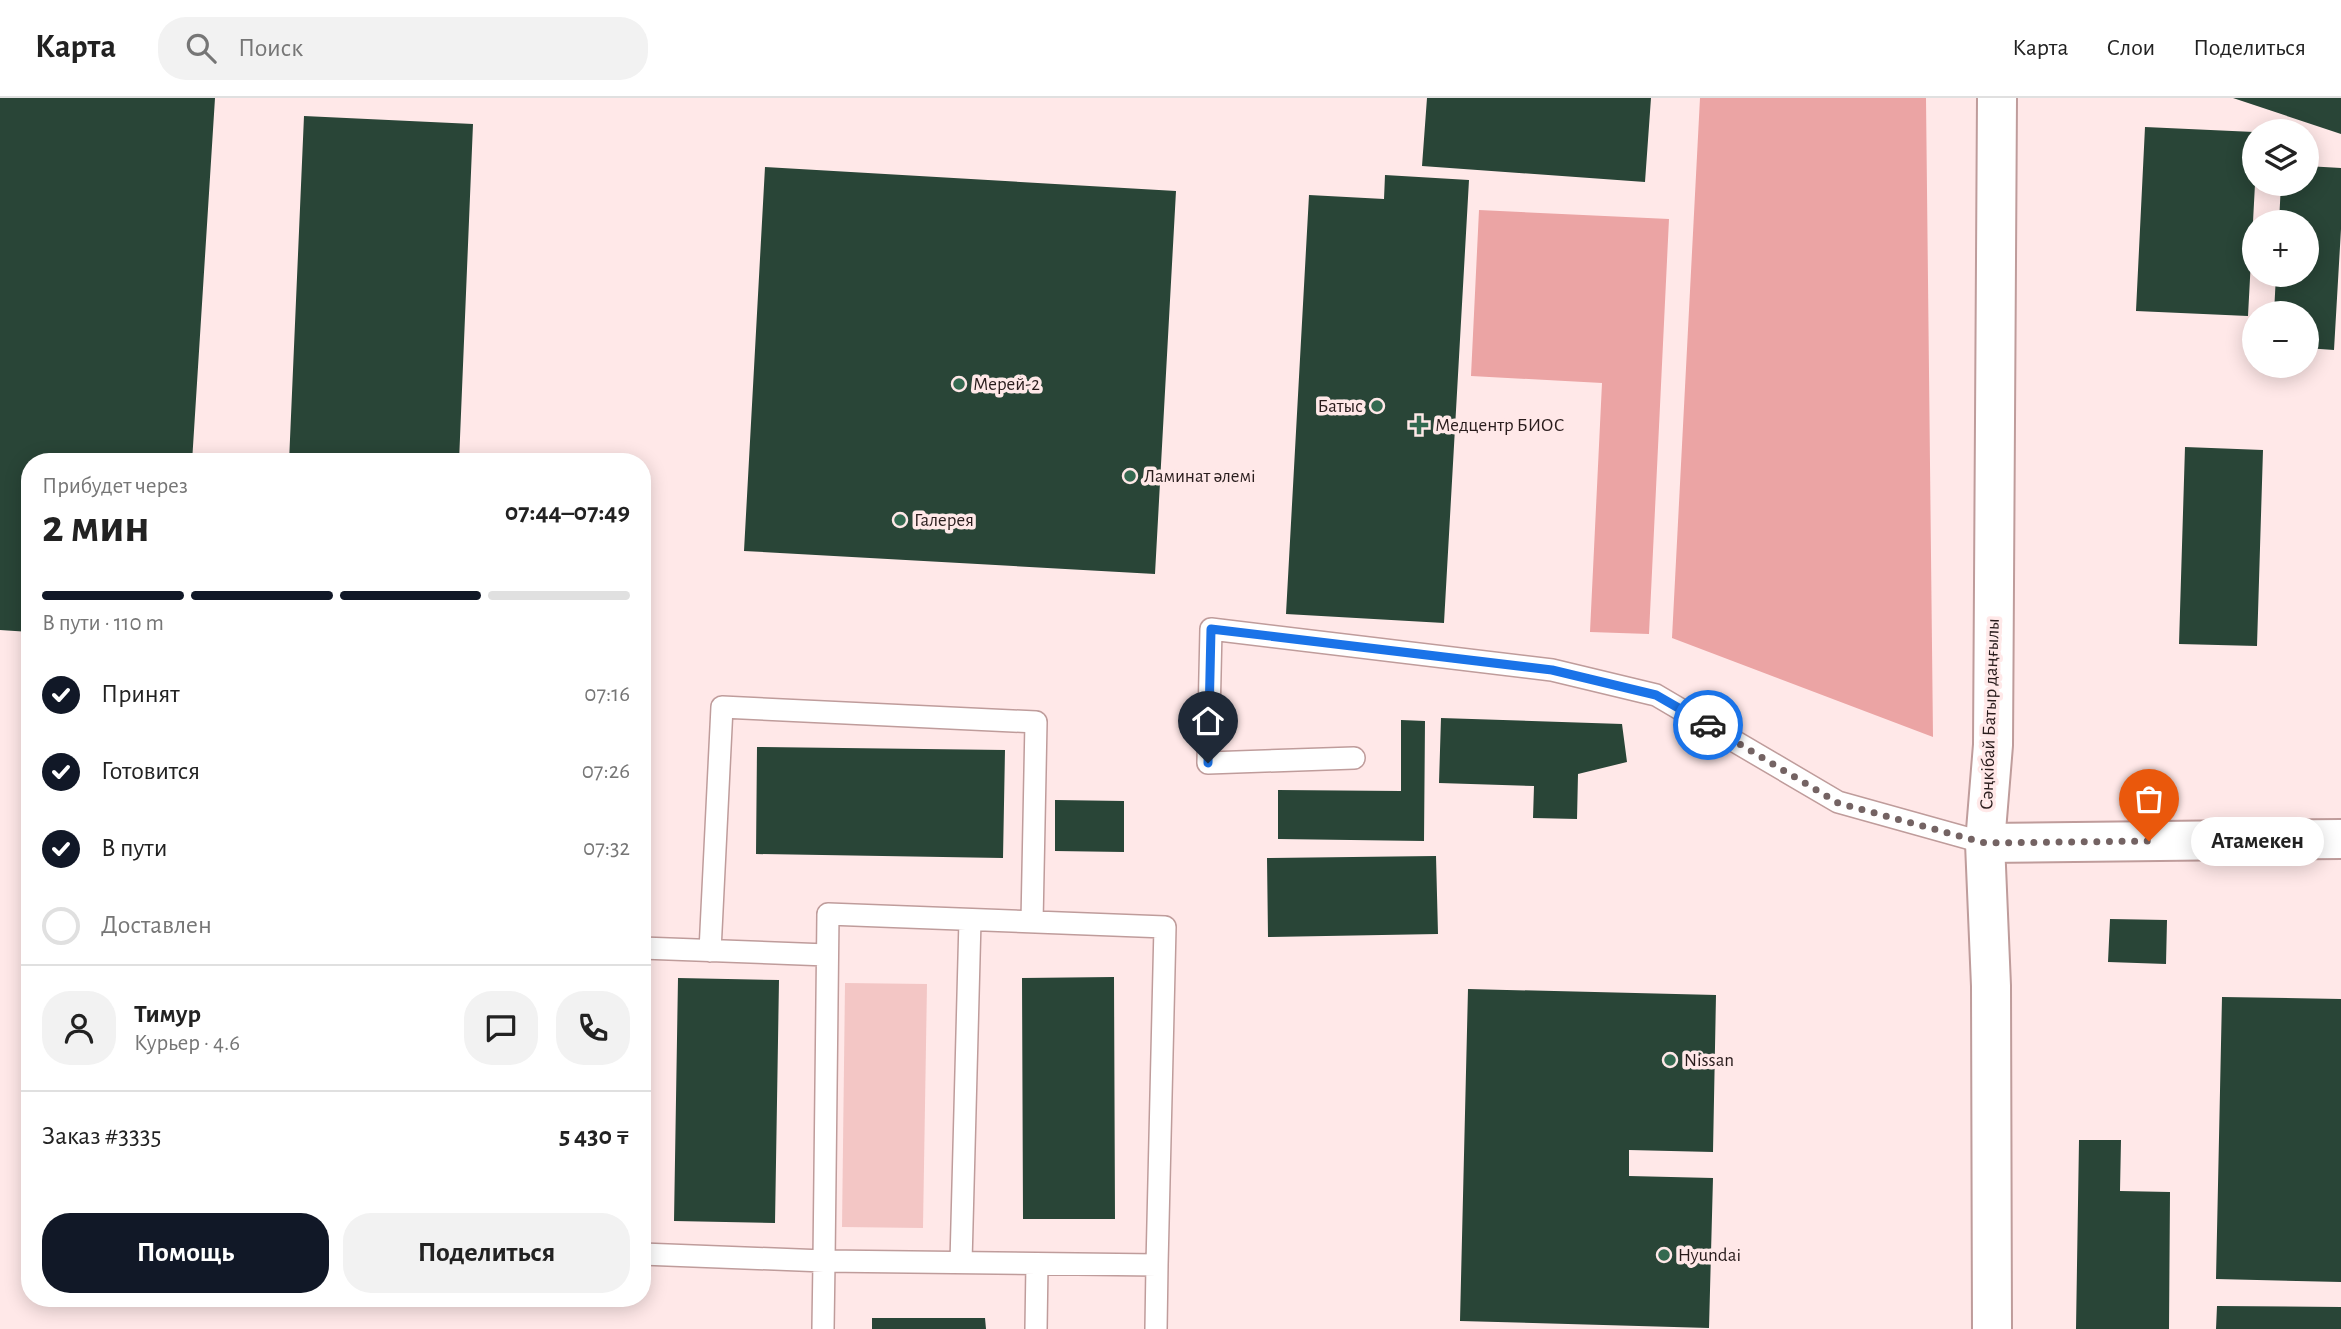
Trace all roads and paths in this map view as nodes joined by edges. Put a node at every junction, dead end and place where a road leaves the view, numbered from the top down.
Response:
1 (1997, 98) edge
2 (1354, 758) dead end
3 (2341, 839) edge
4 (1985, 843) junction
5 (970, 920) junction
6 (1032, 922) junction
7 (651, 948) edge
8 (710, 951) junction
9 (827, 955) junction
10 (651, 1254) edge
11 (824, 1261) junction
12 (961, 1262) junction
13 (1037, 1264) junction
14 (1157, 1265) junction
15 (822, 1329) edge
16 (1037, 1329) edge
17 (1156, 1329) edge
18 (1992, 1329) edge

1 - 4 main road, Сәңкібай Батыр даңғылы
2 - 4 lane
3 - 4 main road
4 - 18 main road, Сәңкібай Батыр даңғылы
5 - 6 lane
5 - 9 lane
5 - 12 lane
6 - 8 lane
6 - 14 lane
7 - 8 lane
8 - 9 lane
9 - 11 lane
10 - 11 lane
11 - 12 lane
11 - 15 lane
12 - 13 lane
13 - 14 lane
13 - 16 lane
14 - 17 lane

